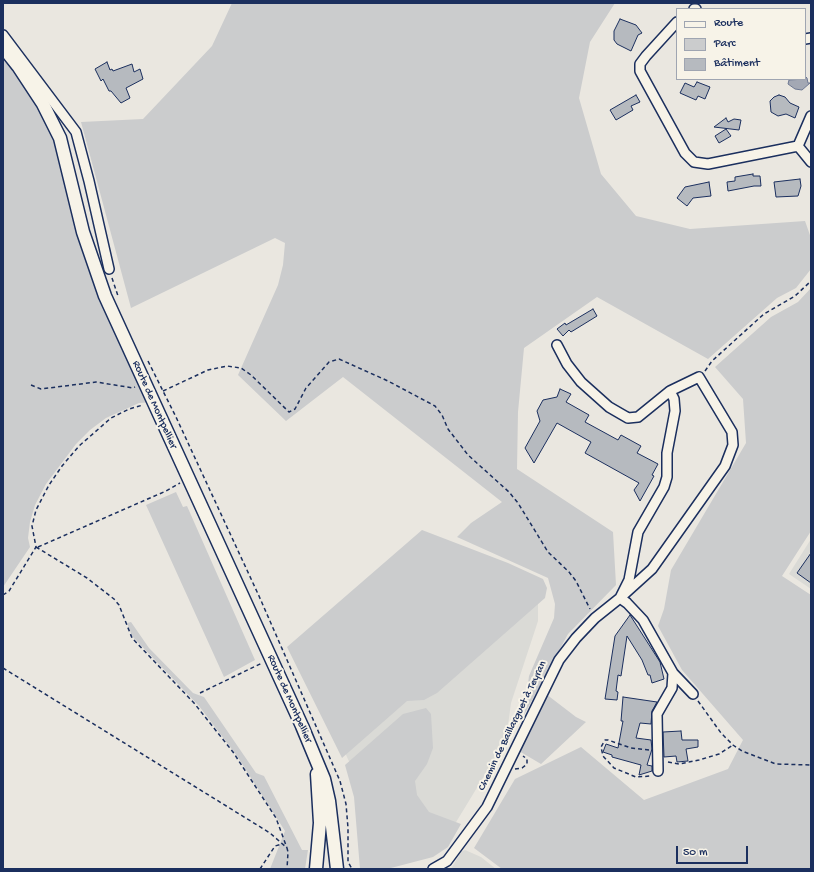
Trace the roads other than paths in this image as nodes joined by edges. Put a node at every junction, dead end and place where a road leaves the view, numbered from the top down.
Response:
1 (676, 23) edge
2 (3, 35) edge
3 (3, 47) edge
4 (811, 116) edge
5 (798, 146) junction
6 (811, 162) edge
7 (109, 269) dead end
8 (557, 345) dead end
9 (670, 391) junction
10 (620, 598) junction
11 (673, 673) junction
12 (693, 694) road end
13 (316, 761) junction
14 (658, 771) road end
15 (316, 869) edge
16 (337, 869) edge
17 (434, 869) edge

1 - 5 street
2 - 7 street
3 - 13 main road, Route de Montpellier
4 - 5 street
5 - 6 street
8 - 9 street
9 - 10 street
9 - 10 street, Chemin de Baillarguet à Teyran
10 - 11 street
10 - 17 street, Chemin de Baillarguet à Teyran
11 - 12 street
11 - 14 street
13 - 15 main road, Route de Montpellier
13 - 16 main road, Route de Montpellier

